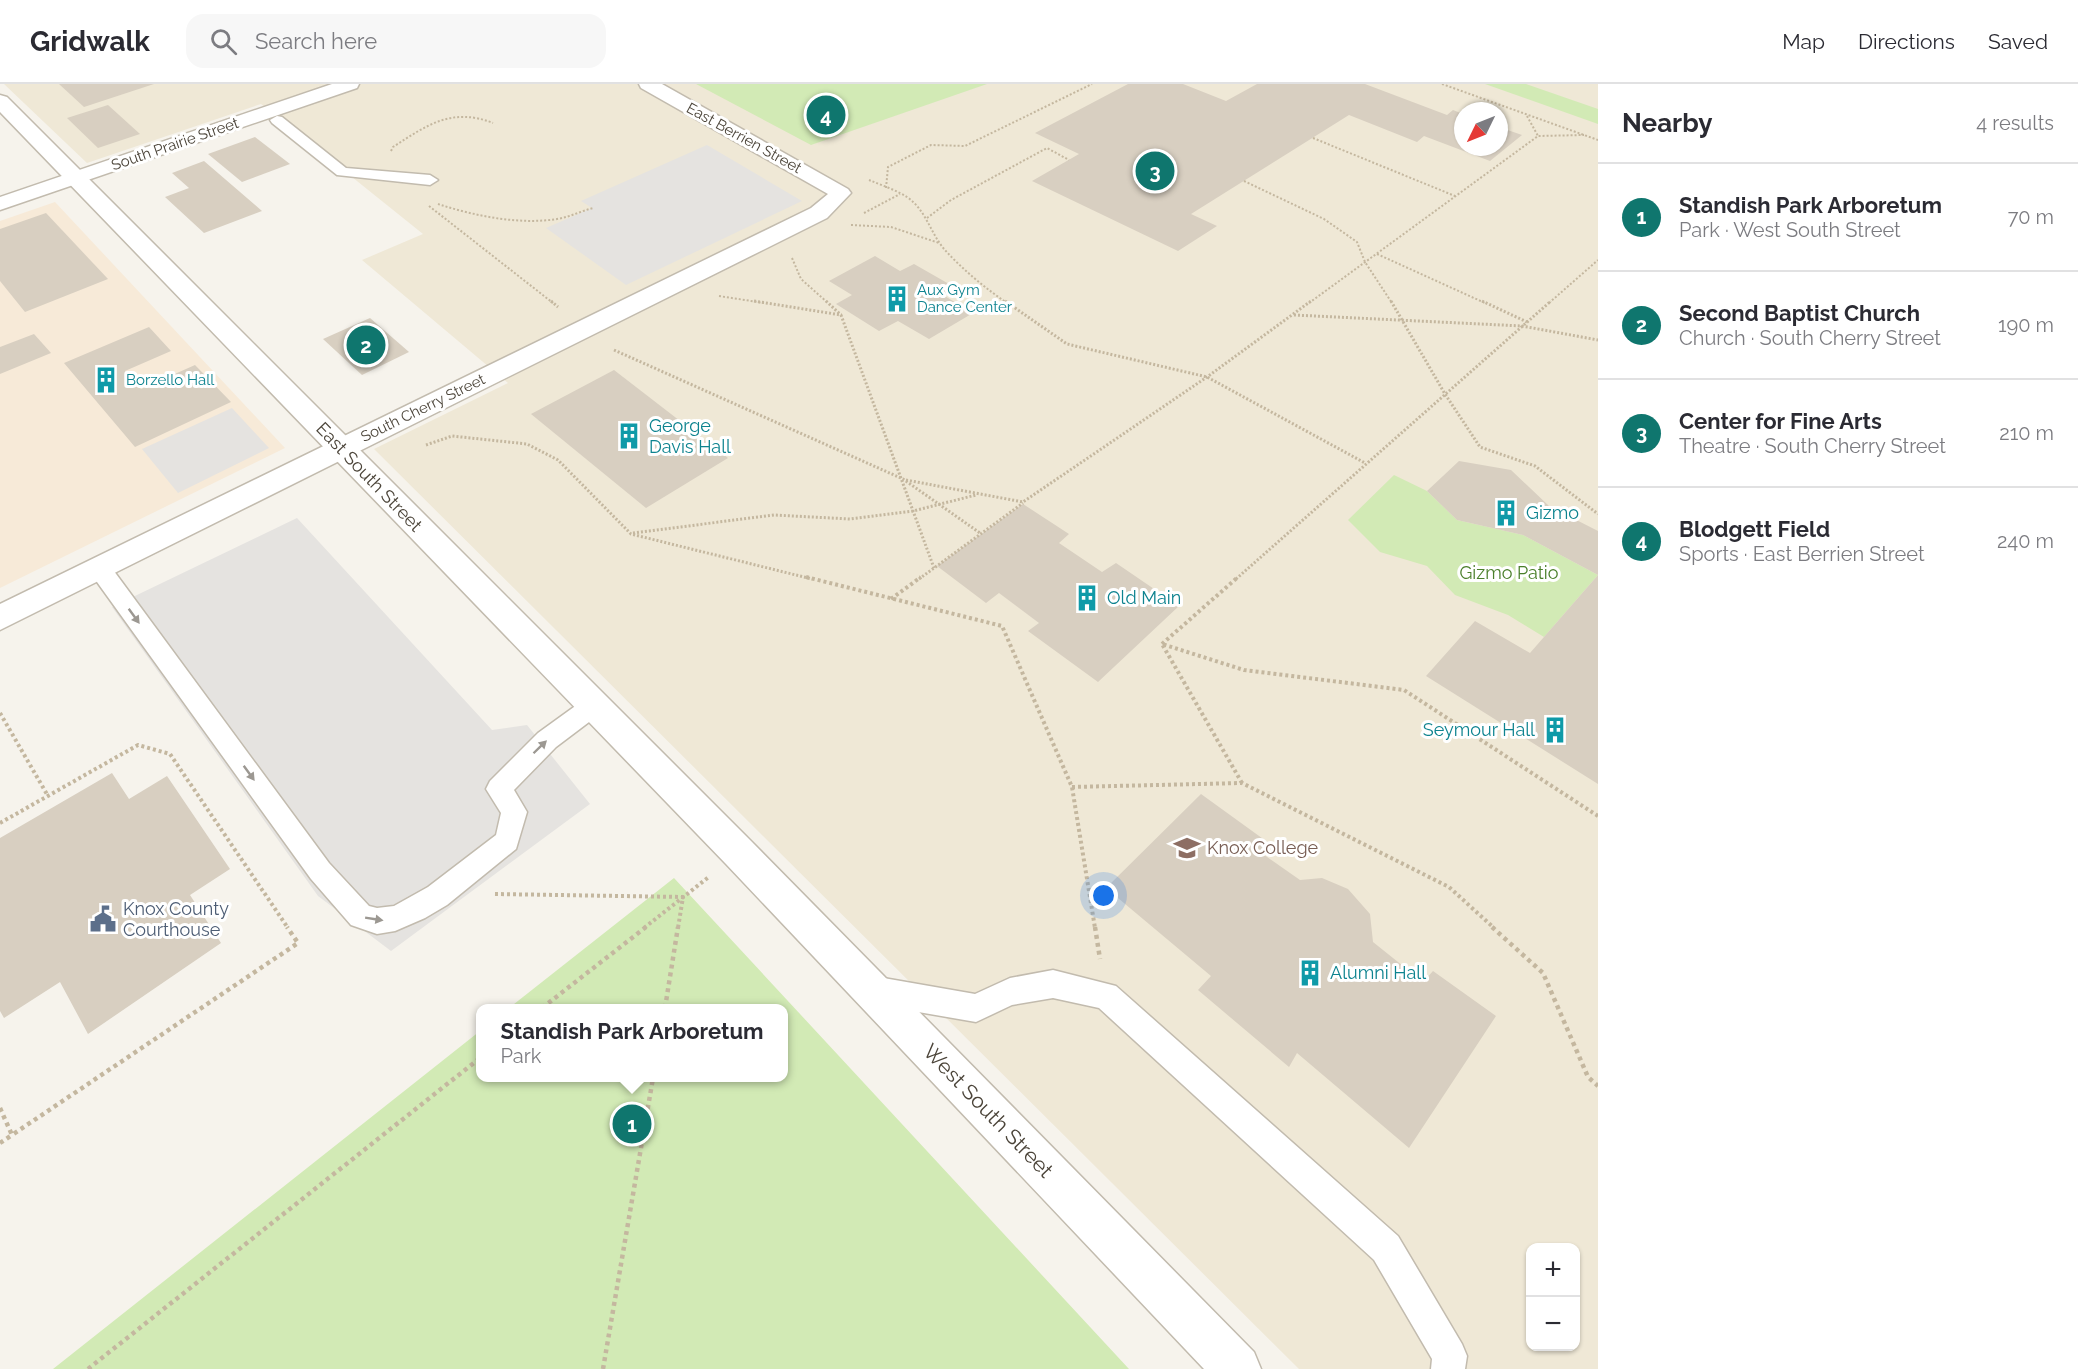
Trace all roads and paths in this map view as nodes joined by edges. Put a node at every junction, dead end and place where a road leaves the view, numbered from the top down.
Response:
1 (350, 84) edge
2 (648, 84) edge
3 (1092, 84) edge
4 (1442, 84) edge
5 (0, 100) edge
6 (1527, 116) junction
7 (277, 120) dead end
8 (1584, 135) junction
9 (1538, 136) junction
10 (1313, 138) dead end
11 (1598, 140) edge
12 (1069, 160) dead end
13 (77, 178) junction
14 (814, 178) junction
15 (430, 180) dead end
16 (1244, 181) dead end
17 (886, 188) junction
18 (841, 193) joint
19 (900, 194) junction
20 (1456, 196) junction
21 (427, 201) dead end
22 (0, 204) edge
23 (593, 208) dead end
24 (863, 214) dead end
25 (927, 218) junction
26 (854, 219) dead end
27 (940, 244) junction
28 (790, 254) dead end
29 (1376, 254) junction
30 (1598, 260) edge
31 (1365, 262) junction
32 (687, 278) junction
33 (841, 315) junction
34 (1293, 315) junction
35 (1403, 320) junction
36 (1527, 322) junction
37 (1522, 326) junction
38 (1598, 340) edge
39 (1207, 377) junction
40 (1445, 394) junction
41 (383, 428) junction
42 (341, 448) junction
43 (1365, 463) junction
44 (903, 479) junction
45 (980, 494) junction
46 (1023, 502) junction
47 (913, 511) junction
48 (1598, 514) edge
49 (631, 534) junction
50 (934, 568) junction
51 (100, 569) junction
52 (891, 599) junction
53 (0, 618) edge
54 (1162, 644) junction
55 (593, 706) junction
56 (0, 713) edge
57 (1242, 783) junction
58 (1072, 787) junction
59 (48, 796) junction
60 (1598, 816) edge
61 (0, 823) edge
62 (739, 853) junction
63 (493, 894) dead end
64 (684, 897) junction
65 (871, 990) junction
66 (1106, 996) junction
67 (547, 1004) edge
68 (665, 1004) edge
69 (476, 1061) edge
70 (652, 1082) edge
71 (1598, 1086) edge
72 (0, 1108) edge
73 (12, 1135) junction
74 (0, 1143) edge
75 (88, 1369) edge
76 (603, 1369) edge
77 (1238, 1369) edge
78 (1448, 1369) edge

1 - 13 street, South Prairie Street
2 - 14 street, East Berrien Street
3 - 17 path
4 - 6 path
5 - 13 street, East South Street
6 - 8 path
6 - 9 path
7 - 15 lane
8 - 9 path
8 - 11 path
9 - 20 path
10 - 20 path
12 - 25 path
13 - 22 street, South Prairie Street
13 - 42 street, East South Street
14 - 17 path
14 - 18 street, East Berrien Street
16 - 31 path
17 - 19 path
18 - 32 street, South Cherry Street
19 - 24 path
19 - 25 path
20 - 29 path
21 - 23 path
25 - 27 path
26 - 27 path
27 - 39 path
28 - 33 path
29 - 31 path
29 - 36 path
30 - 36 path
31 - 34 path
31 - 35 path
32 - 33 path
32 - 41 street, South Cherry Street
33 - 44 path
34 - 35 path
34 - 39 path
35 - 37 path
35 - 40 path
36 - 37 path
37 - 38 path
37 - 40 path
39 - 43 path
39 - 46 path
40 - 43 path
40 - 48 path
41 - 42 street, South Cherry Street
41 - 49 path
42 - 51 street, South Cherry Street
42 - 55 street, East South Street
43 - 54 path
44 - 45 path
44 - 47 path
45 - 46 path
45 - 47 path
46 - 50 path
47 - 49 path
47 - 50 path
49 - 52 path
50 - 52 path
51 - 53 street, South Cherry Street
51 -> 55 lane
52 - 58 path
54 - 57 path
54 - 60 path
55 - 62 street, East South Street
56 - 59 path
57 - 58 path
57 - 71 path
58 - 66 path
59 - 61 path
59 - 73 path
62 - 64 path
62 - 65 street, West South Street
63 - 64 path
64 - 67 path
64 - 68 path
65 - 66 lane
65 - 77 street, West South Street
66 - 78 lane
69 - 75 path
70 - 76 path
72 - 73 path
73 - 74 path

